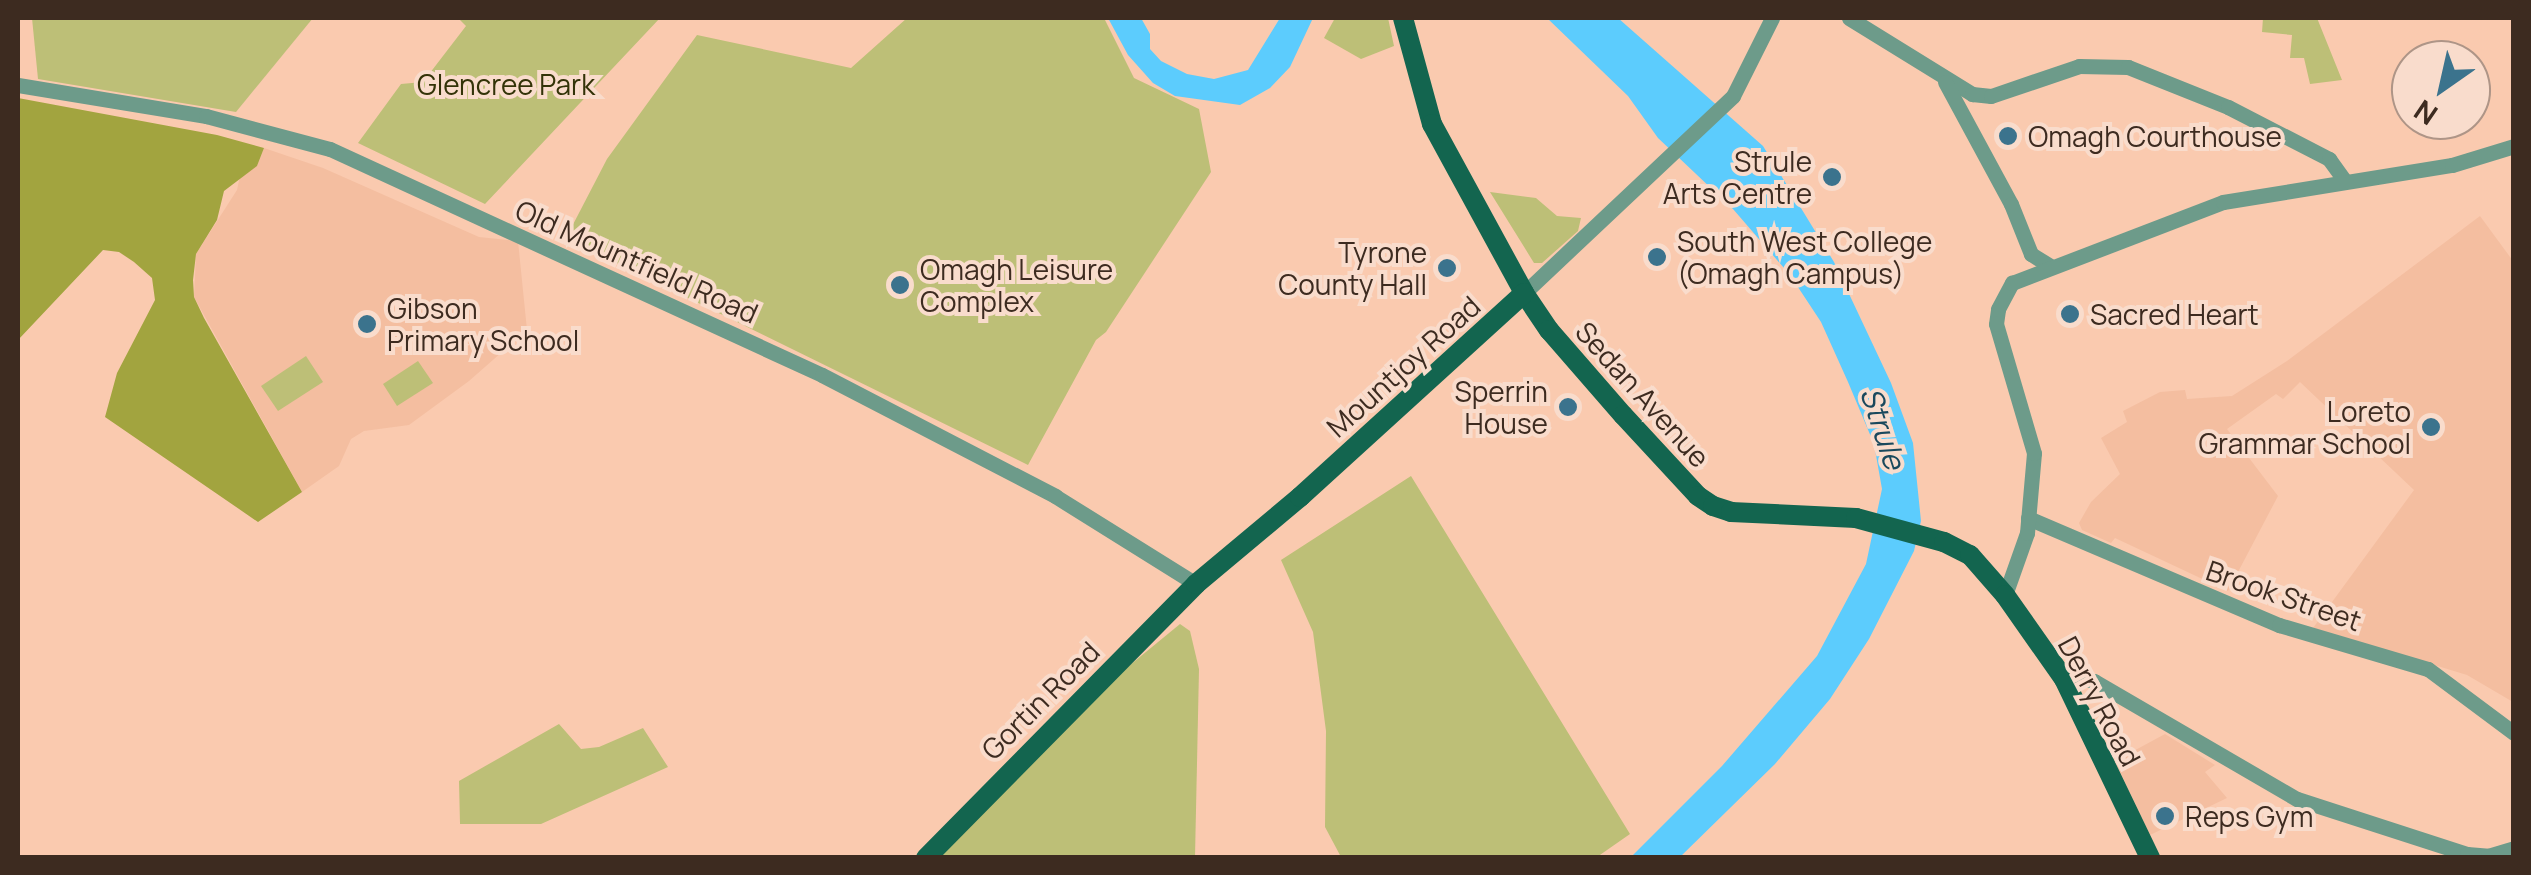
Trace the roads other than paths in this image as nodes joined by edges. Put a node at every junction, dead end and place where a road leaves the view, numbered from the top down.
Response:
1 (1403, 18) edge
2 (1772, 18) edge
3 (1849, 18) edge
4 (1944, 80) junction
5 (18, 85) edge
6 (2514, 146) edge
7 (2329, 159) junction
8 (2382, 175) junction
9 (2344, 180) junction
10 (2050, 266) junction
11 (1524, 293) junction
12 (2028, 518) junction
13 (1944, 542) joint
14 (1196, 584) junction
15 (2005, 595) junction
16 (2064, 679) junction
17 (2514, 733) edge
18 (2514, 848) edge
19 (926, 858) edge
20 (2150, 858) edge

1 - 11 main road, Sedan Avenue
2 - 11 street, Mountjoy Road
3 - 4 street
4 - 7 street
4 - 10 street
5 - 14 street, Old Mountfield Road
6 - 8 street
7 - 8 street
7 - 9 street
8 - 9 street
9 - 10 street
10 - 12 street
11 - 13 main road, Sedan Avenue
11 - 14 main road, Mountjoy Road
12 - 15 street
12 - 17 street, Brook Street
13 - 15 main road, Derry Road
14 - 19 main road, Gortin Road
15 - 16 main road, Derry Road
16 - 18 street
16 - 20 main road, Derry Road

